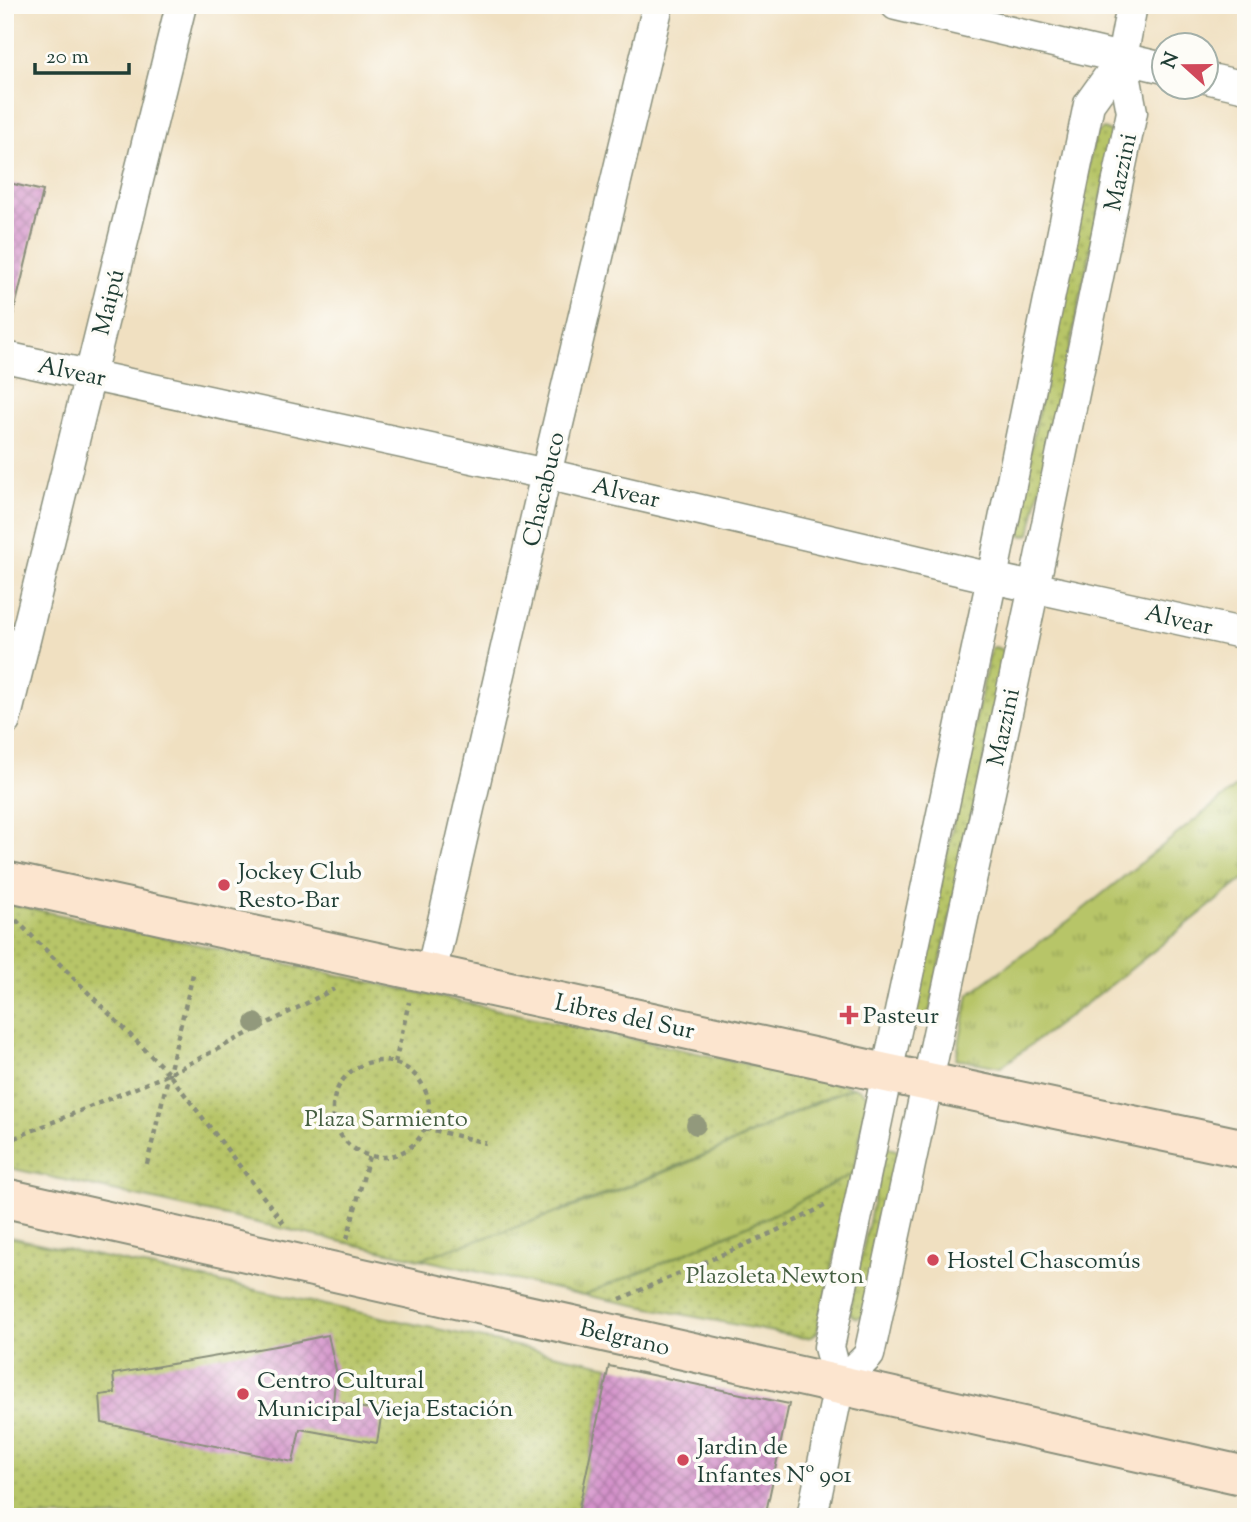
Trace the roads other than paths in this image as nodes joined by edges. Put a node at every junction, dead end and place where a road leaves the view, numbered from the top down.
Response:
1 (181, 5) edge
2 (658, 5) edge
3 (896, 5) edge
4 (1132, 5) edge
5 (1122, 58) junction
6 (1150, 65) edge
7 (1220, 81) edge
8 (1246, 87) edge
9 (5, 357) edge
10 (90, 375) junction
11 (546, 474) junction
12 (992, 578) junction
13 (1034, 587) junction
14 (1246, 634) edge
15 (5, 721) edge
16 (5, 881) edge
17 (424, 971) junction
18 (887, 1073) junction
19 (927, 1082) junction
20 (1246, 1149) edge
21 (5, 1198) edge
22 (839, 1385) junction
23 (1246, 1476) edge
24 (811, 1517) edge

1 - 10 street, Maipú
2 - 11 street, Chacabuco
3 - 5 street
4 - 5 street, Mazzini
5 - 6 street
5 - 12 street, Mazzini
5 - 13 street, Mazzini
7 - 8 street
9 - 10 street, Alvear
10 - 11 street, Alvear
10 - 15 street, Maipú
11 - 12 street, Alvear
11 - 17 street, Chacabuco
12 - 13 street, Alvear
12 - 18 street, Mazzini
13 - 14 street, Alvear
13 - 19 street, Mazzini
16 - 17 main road, Libres del Sur
17 - 18 main road, Libres del Sur
18 - 19 main road, Libres del Sur
18 - 22 street, Mazzini
19 - 20 main road, Libres del Sur
19 - 22 street, Mazzini
21 - 22 main road, Belgrano
22 - 23 main road, Belgrano
22 - 24 street, Mazzini

